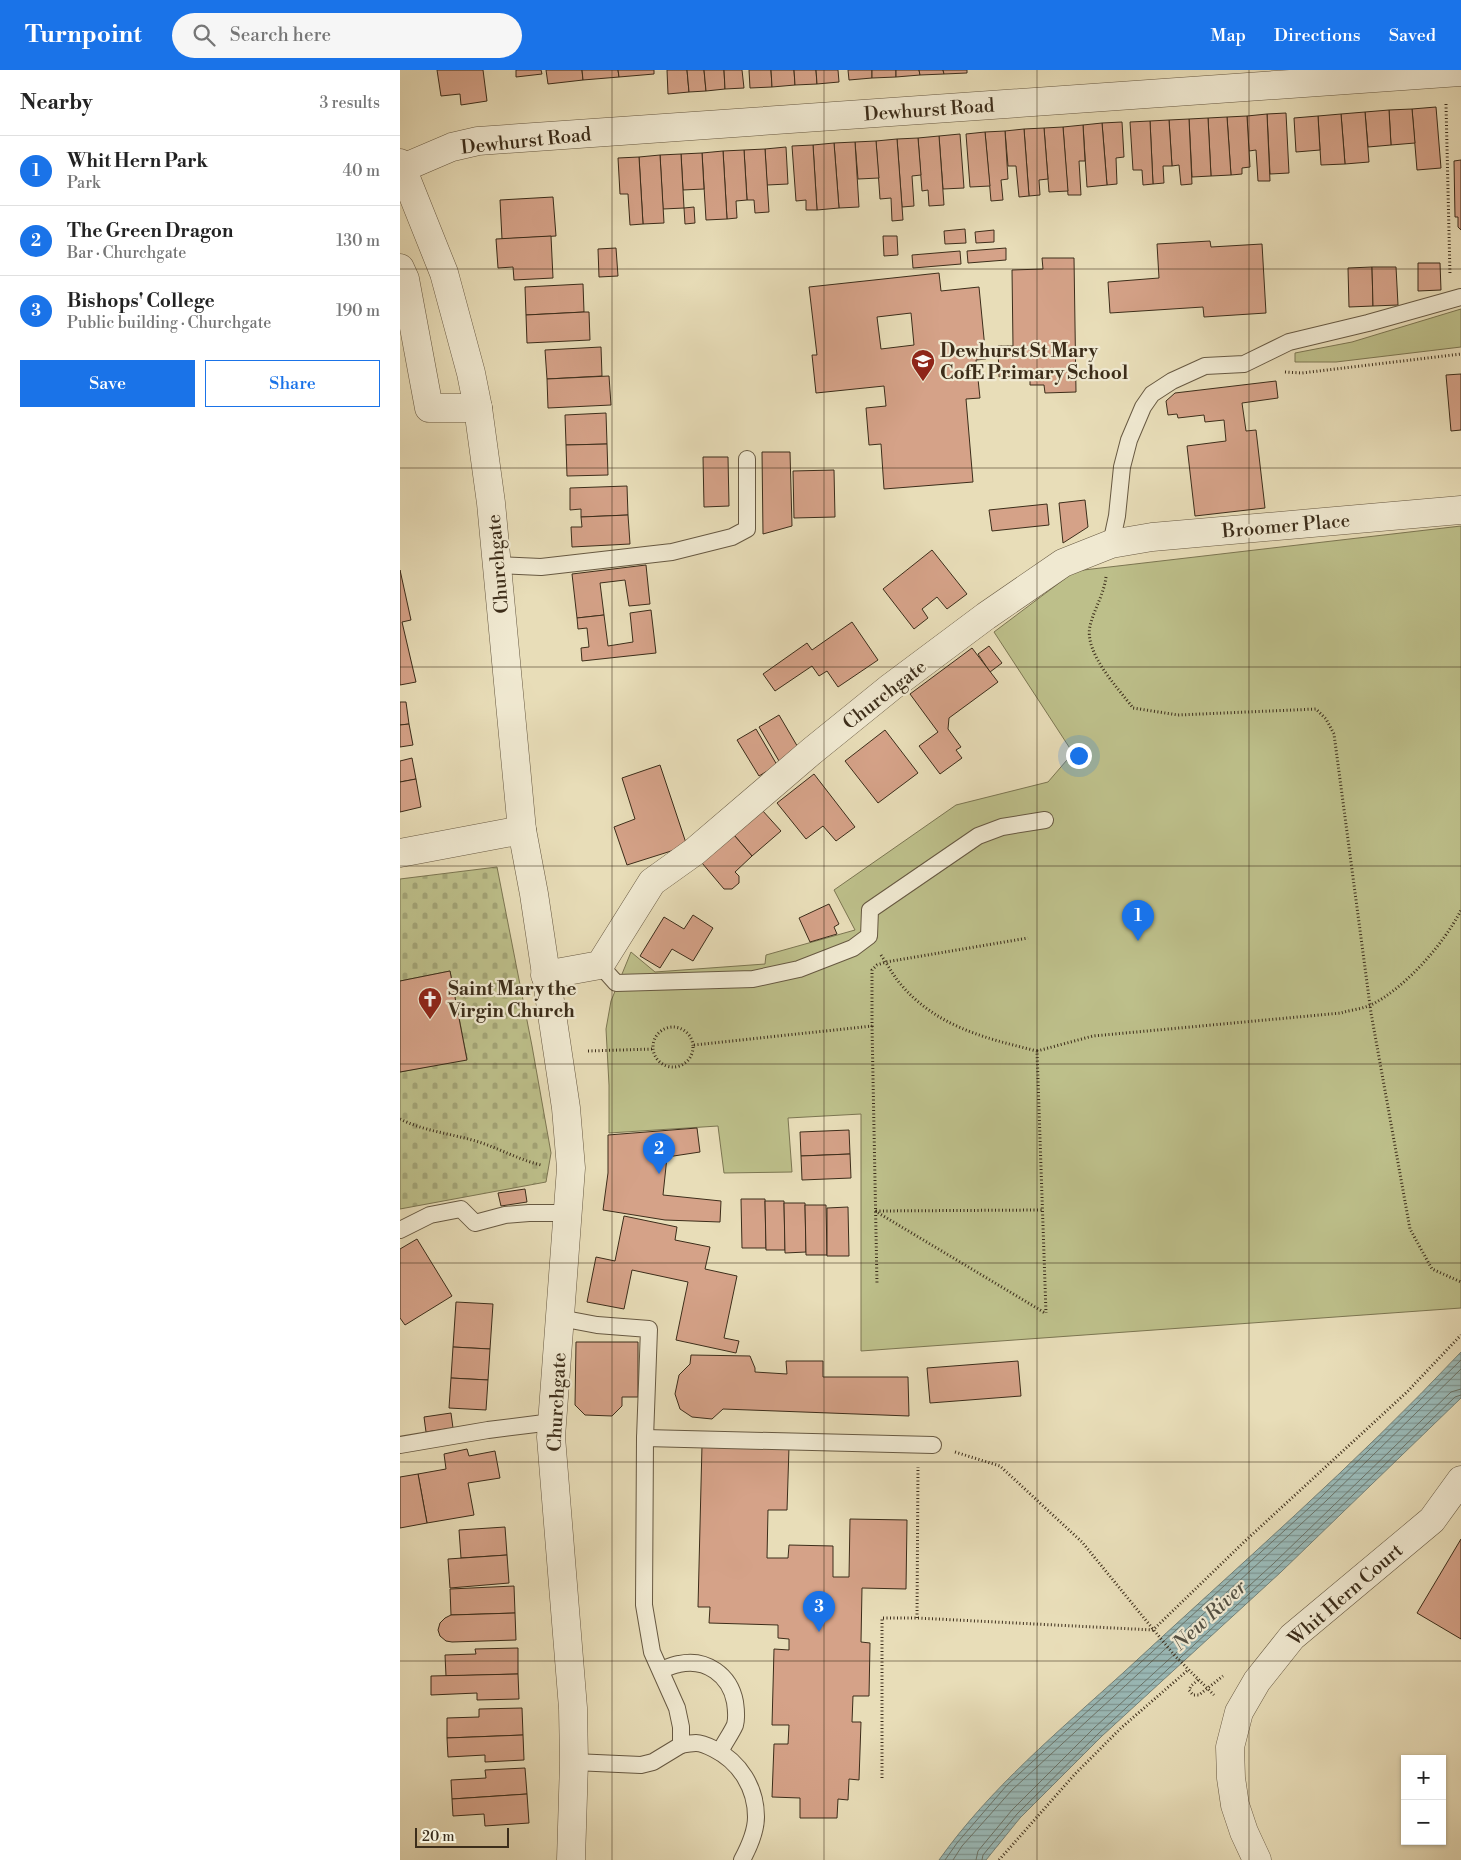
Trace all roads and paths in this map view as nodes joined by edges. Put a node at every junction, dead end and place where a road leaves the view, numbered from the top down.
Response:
1 (1453, 73) edge
2 (401, 166) edge
3 (400, 268) edge
4 (1456, 299) edge
5 (1461, 354) edge
6 (1244, 364) junction
7 (478, 408) junction
8 (747, 458) dead end
9 (1461, 510) edge
10 (1111, 544) junction
11 (497, 565) junction
12 (1045, 820) dead end
13 (522, 830) junction
14 (400, 853) edge
15 (1461, 910) edge
16 (869, 936) junction
17 (1028, 938) dead end
18 (886, 962) junction
19 (600, 965) junction
20 (546, 976) junction
21 (1370, 1006) junction
22 (872, 1026) junction
23 (694, 1045) junction
24 (652, 1049) junction
25 (1037, 1051) junction
26 (557, 1052) junction
27 (400, 1119) edge
28 (571, 1168) junction
29 (1043, 1210) junction
30 (875, 1211) junction
31 (568, 1213) junction
32 (400, 1230) edge
33 (1461, 1282) edge
34 (877, 1284) dead end
35 (560, 1318) junction
36 (1461, 1334) edge
37 (552, 1422) junction
38 (645, 1438) junction
39 (926, 1444) junction
40 (400, 1445) edge
41 (1461, 1480) edge
42 (917, 1618) junction
43 (1153, 1630) junction
44 (661, 1670) junction
45 (1188, 1670) junction
46 (1226, 1675) dead end
47 (1198, 1680) junction
48 (1207, 1689) junction
49 (1212, 1694) dead end
50 (681, 1745) junction
51 (720, 1752) junction
52 (574, 1762) junction
53 (882, 1778) dead end
54 (571, 1860) edge
55 (742, 1860) edge
56 (999, 1860) edge
57 (1256, 1860) edge

1 - 2 street, Dewhurst Road
1 - 4 path
2 - 7 street, Churchgate
3 - 7 street
4 - 6 lane
5 - 6 path
6 - 10 lane
7 - 11 street, Churchgate
8 - 11 lane
9 - 10 street, Broomer Place
10 - 19 street, Churchgate
10 - 21 path
11 - 13 street, Churchgate
12 - 16 lane
13 - 14 street
13 - 20 street, Churchgate
15 - 21 path
16 - 18 path
16 - 19 lane
17 - 18 path
18 - 22 path
18 - 25 path
19 - 20 street
20 - 26 street, Churchgate
21 - 25 path
21 - 33 path
22 - 23 path
22 - 30 path
23 - 24 path
23 - 24 path
24 - 26 path
25 - 29 path
26 - 28 street, Churchgate
27 - 28 path
28 - 31 street, Churchgate
29 - 30 path
29 - 30 path
30 - 34 path
31 - 32 lane
31 - 35 street, Churchgate
35 - 37 street, Churchgate
35 - 38 lane
36 - 43 path
37 - 40 lane
37 - 52 street, Churchgate
38 - 39 lane
38 - 44 lane
39 - 42 path
39 - 43 path
41 - 57 street, Whit Hern Court
42 - 43 path
42 - 53 path
43 - 45 path
44 - 50 lane
44 - 51 lane
45 - 47 path
45 - 56 path
46 - 48 path
47 - 48 path
47 - 48 path
48 - 49 path
50 - 51 lane
50 - 52 lane
51 - 55 lane
52 - 54 street, Churchgate

